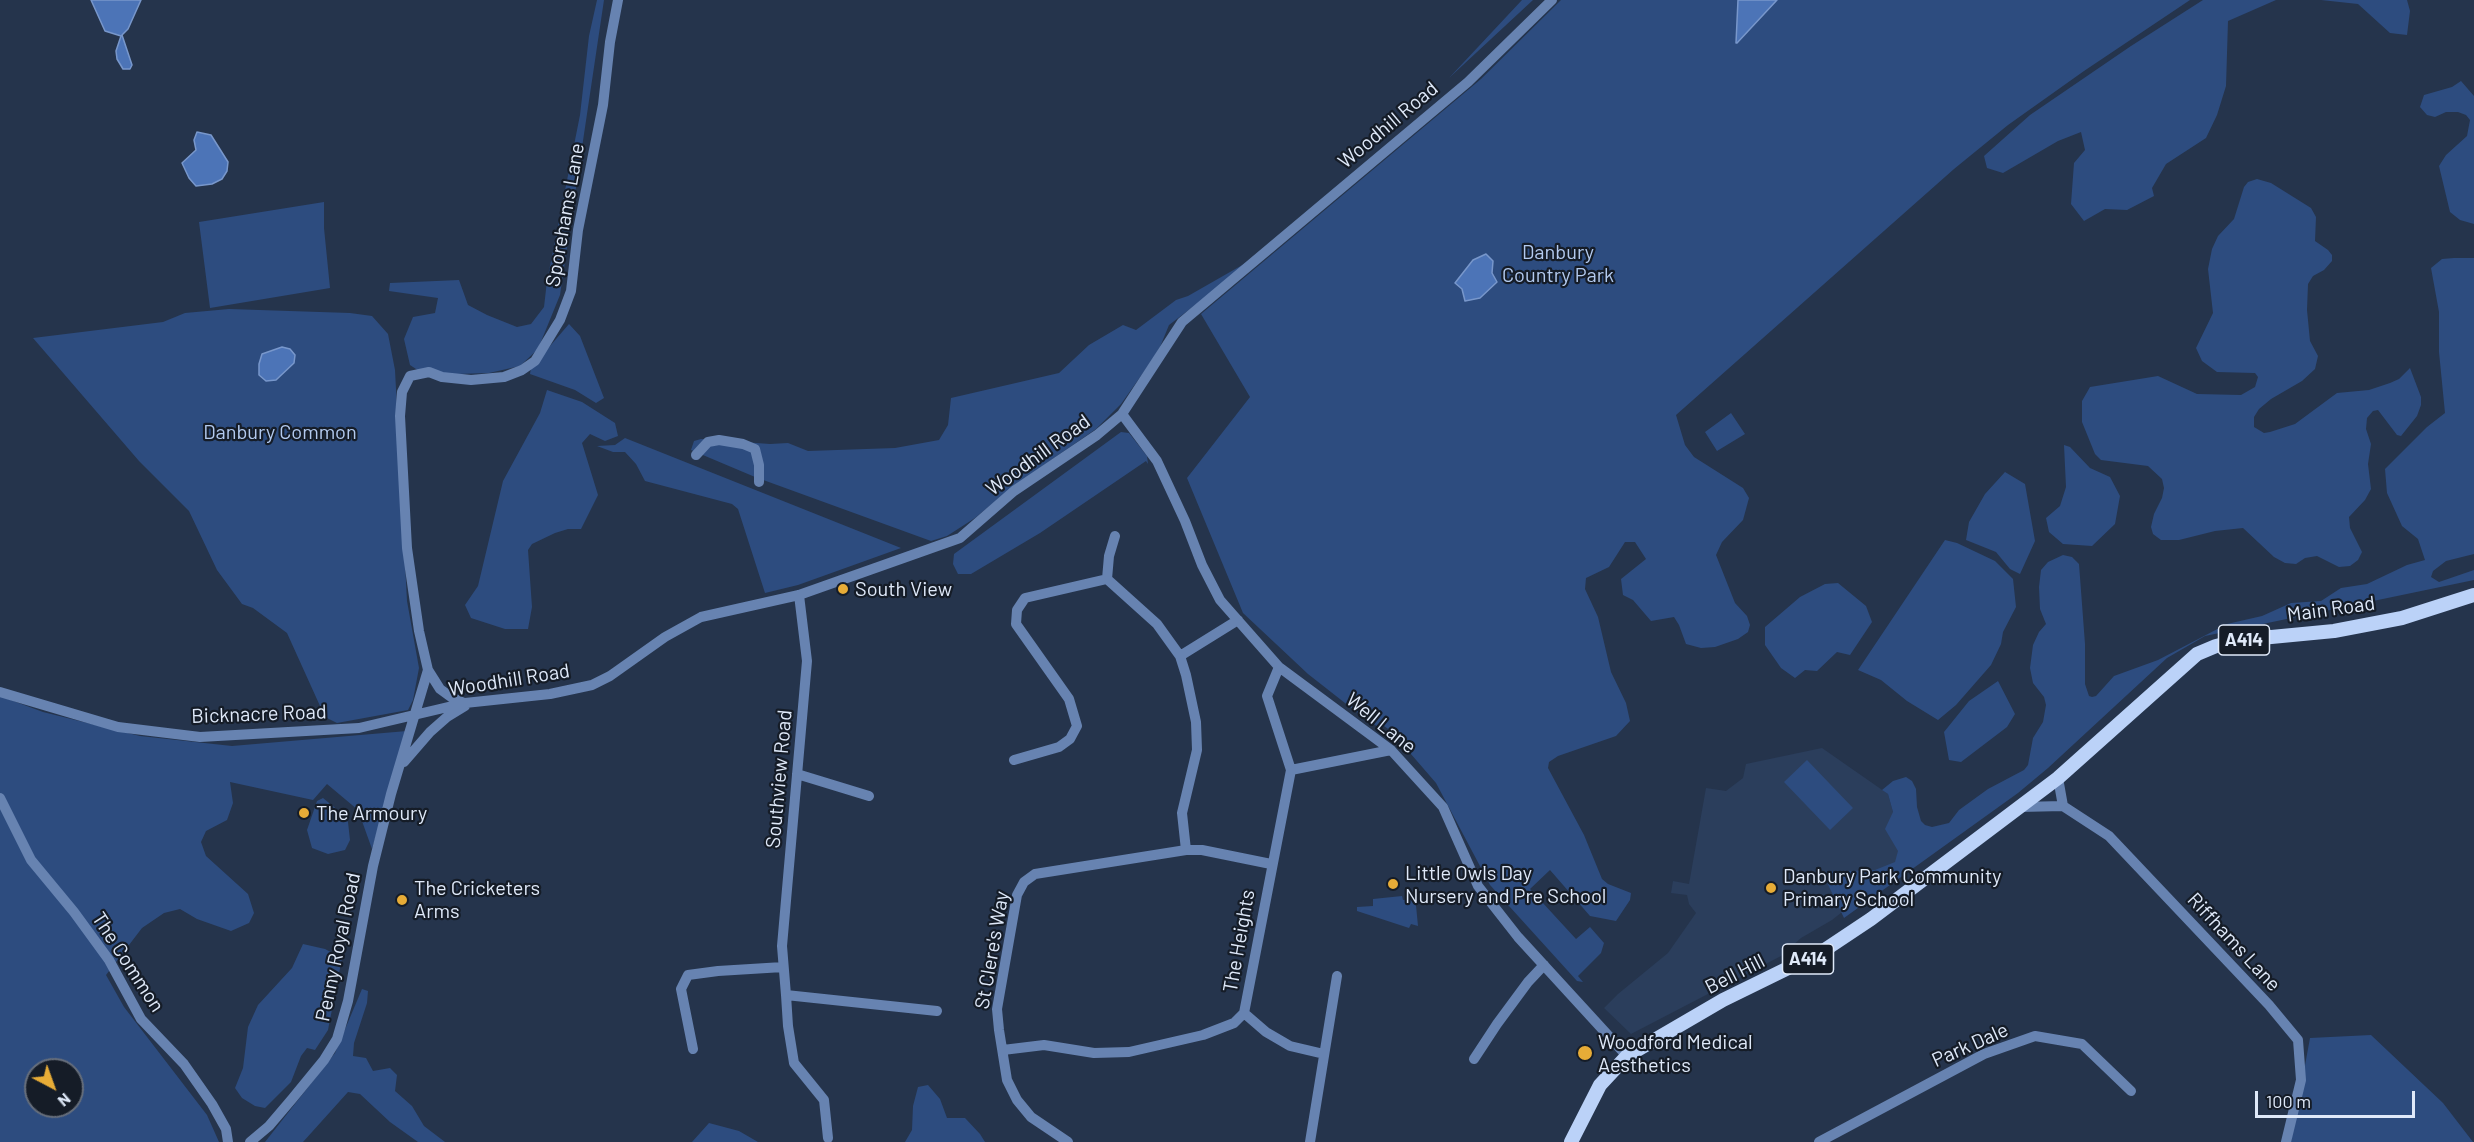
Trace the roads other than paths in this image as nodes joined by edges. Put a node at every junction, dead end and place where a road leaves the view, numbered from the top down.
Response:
1 (618, 0) edge
2 (1552, 0) edge
3 (1122, 414) junction
4 (696, 455) dead end
5 (759, 482) dead end
6 (1115, 536) dead end
7 (1107, 579) junction
8 (799, 595) junction
9 (2474, 595) edge
10 (1238, 620) junction
11 (1180, 656) junction
12 (1279, 668) junction
13 (428, 670) junction
14 (0, 692) edge
15 (469, 702) junction
16 (416, 715) junction
17 (1391, 750) junction
18 (1014, 760) dead end
19 (401, 766) junction
20 (1291, 770) junction
21 (797, 774) junction
22 (2058, 778) junction
23 (869, 796) dead end
24 (0, 798) edge
25 (2063, 806) junction
26 (2020, 807) junction
27 (1186, 850) junction
28 (1271, 864) junction
29 (1544, 965) junction
30 (783, 967) junction
31 (1337, 976) dead end
32 (786, 995) junction
33 (937, 1011) dead end
34 (1244, 1013) junction
35 (693, 1048) dead end
36 (1003, 1050) junction
37 (1324, 1054) junction
38 (1627, 1056) junction
39 (1474, 1059) dead end
40 (2131, 1091) dead end
41 (828, 1138) dead end
42 (228, 1142) edge
43 (249, 1142) edge
44 (1068, 1142) edge
45 (1310, 1142) edge
46 (1570, 1142) edge
47 (1819, 1142) edge
48 (2286, 1142) edge

1 - 13 street, Sporehams Lane
2 - 3 street, Woodhill Road
3 - 8 street, Woodhill Road
3 - 10 street, Well Lane
4 - 5 street
6 - 7 street
7 - 11 street
7 - 18 street
8 - 15 street, Woodhill Road
8 - 21 street, Southview Road
9 - 22 main road, Main Road / A414
10 - 11 street
10 - 12 street, Well Lane
11 - 27 street
12 - 17 street, Well Lane
12 - 20 street, The Heights
13 - 15 street, Sporehams Lane
13 - 16 street, Sporehams Lane
14 - 16 street, Bicknacre Road
15 - 16 street, Woodhill Road
15 - 19 street, Penny Royal Road
16 - 19 street, Penny Royal Road
17 - 20 street
17 - 29 street, Well Lane
19 - 43 street, Penny Royal Road
20 - 28 street, The Heights
21 - 23 street
21 - 30 street, Southview Road
22 - 25 street
22 - 26 main road, Bell Hill / A414
24 - 42 street, The Common
25 - 26 street
25 - 48 street, Riffhams Lane
26 - 38 main road, Bell Hill / A414
27 - 28 street, St Clere's Way
27 - 36 street, St Clere's Way
28 - 34 street, The Heights
29 - 38 street, Well Lane
29 - 39 street
30 - 32 street, Southview Road
30 - 35 street
31 - 37 street
32 - 33 street
32 - 41 street, Southview Road
34 - 36 street, The Heights
34 - 37 street
36 - 44 street, St Clere's Way
37 - 45 street
38 - 46 main road, Bell Hill / A414
40 - 47 street, Park Dale

